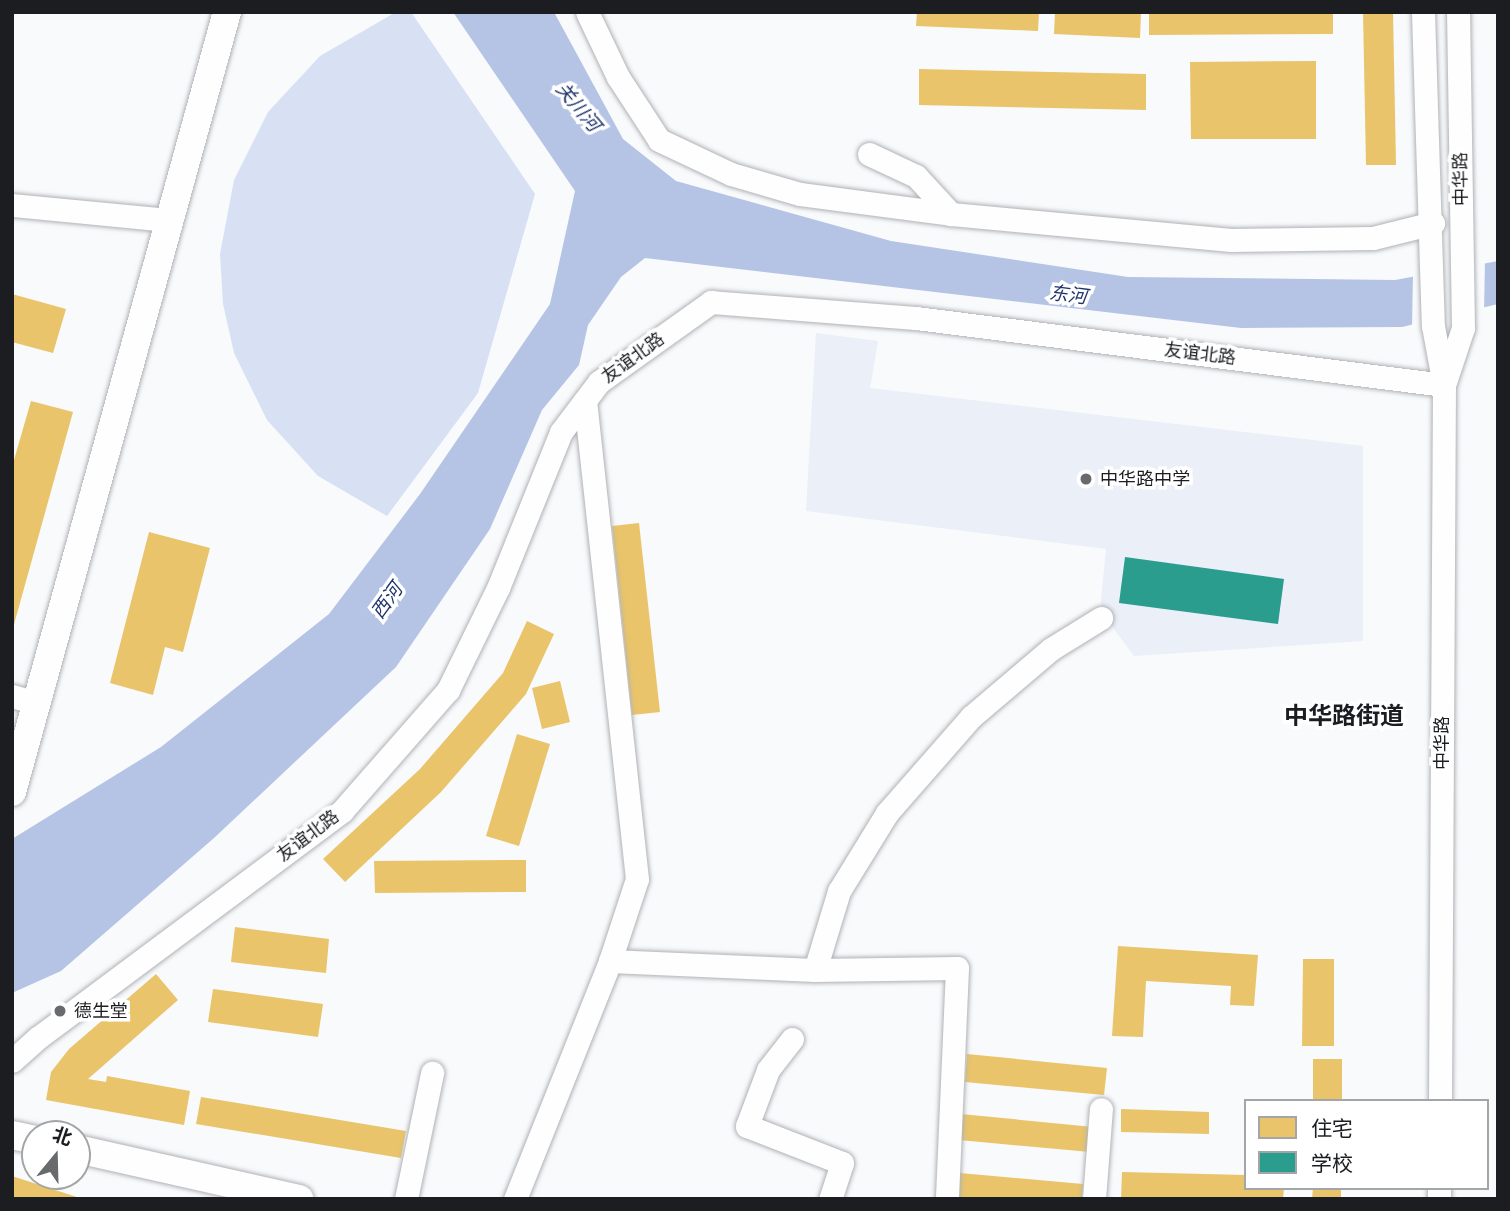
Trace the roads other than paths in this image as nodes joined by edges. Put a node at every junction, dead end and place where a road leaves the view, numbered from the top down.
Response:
1 (227, 12) edge
2 (587, 12) edge
3 (1423, 12) edge
4 (1458, 12) edge
5 (869, 154) dead end
6 (12, 205) edge
7 (951, 214) junction
8 (167, 220) junction
9 (1434, 228) junction
10 (1444, 385) junction
11 (585, 401) junction
12 (1101, 618) dead end
13 (24, 699) edge
14 (12, 791) edge
15 (610, 961) junction
16 (815, 970) junction
17 (792, 1039) dead end
18 (12, 1061) edge
19 (432, 1073) dead end
20 (1440, 1099) edge
21 (1101, 1109) dead end
22 (91, 1153) edge
23 (246, 1193) edge
24 (299, 1199) edge
25 (407, 1199) edge
26 (515, 1199) edge
27 (830, 1199) edge
28 (947, 1199) edge
29 (1094, 1199) edge

1 - 8 main road
2 - 7 street
3 - 9 street, 中华路
4 - 10 street, 中华路
5 - 7 street
6 - 8 street
7 - 9 street
8 - 13 main road
9 - 10 street, 中华路
10 - 11 street, 友谊北路
10 - 20 street, 中华路
11 - 15 street
11 - 18 street, 友谊北路
12 - 16 street
13 - 14 main road
15 - 16 street
15 - 26 street
16 - 28 street
17 - 27 street
19 - 25 street
21 - 29 street
22 - 23 main road
23 - 24 main road

